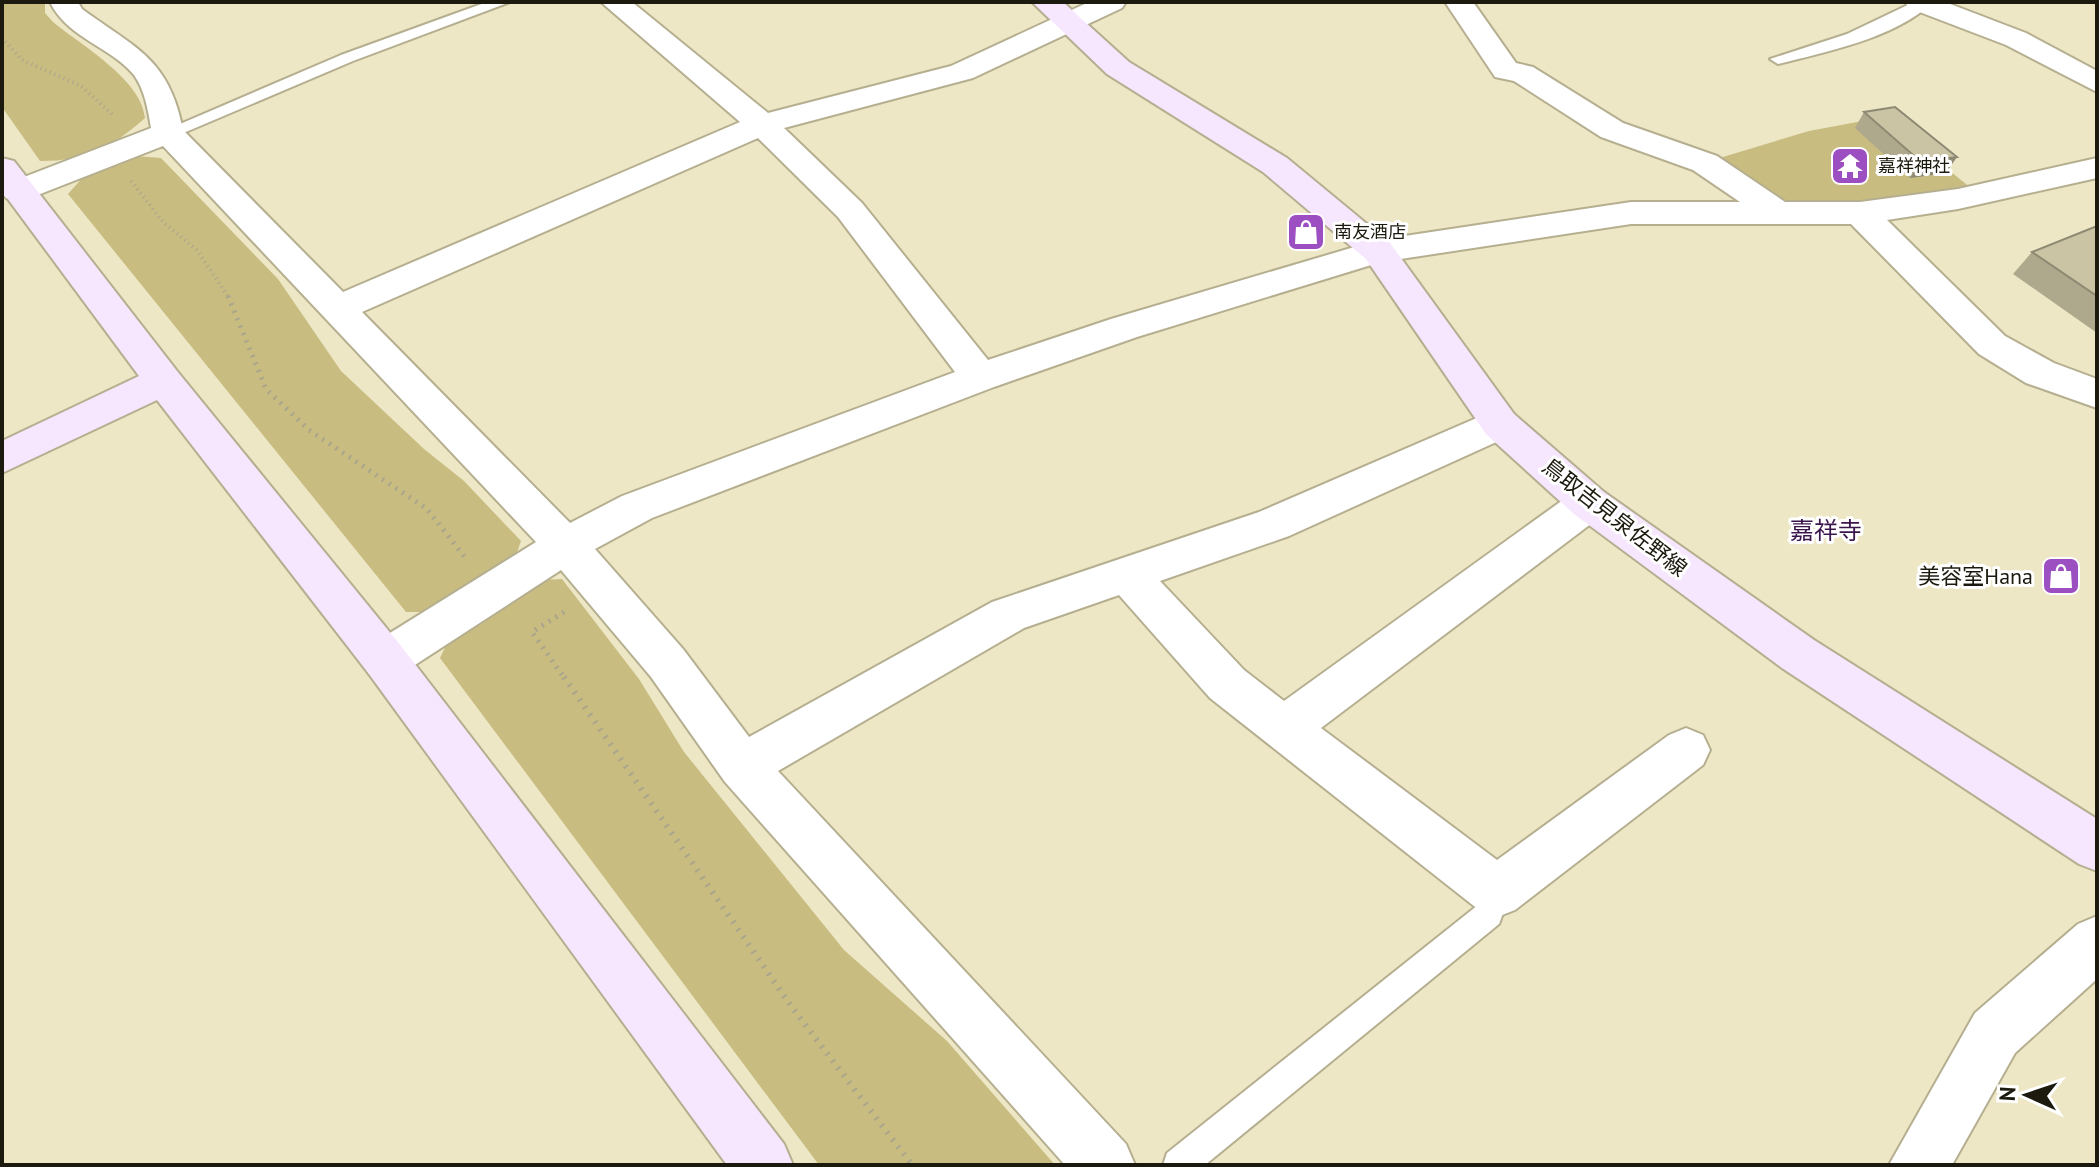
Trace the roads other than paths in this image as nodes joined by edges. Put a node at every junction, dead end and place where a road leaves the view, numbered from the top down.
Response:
1 (64, 2) edge
2 (502, 2) edge
3 (615, 2) edge
4 (1112, 2) edge
5 (1459, 2) edge
6 (1921, 3) edge
7 (1055, 12) edge
8 (1778, 59) dead end
9 (2097, 83) edge
10 (762, 124) junction
11 (168, 133) junction
12 (2097, 168) edge
13 (10, 180) edge
14 (1776, 212) junction
15 (1860, 213) junction
16 (1378, 251) junction
17 (336, 309) junction
18 (980, 377) junction
19 (163, 381) junction
20 (2097, 394) edge
21 (1500, 424) junction
22 (2, 458) edge
23 (1589, 503) junction
24 (565, 545) junction
25 (1127, 574) junction
26 (385, 660) junction
27 (1284, 728) junction
28 (1686, 750) dead end
29 (742, 766) junction
30 (2097, 847) edge
31 (1497, 892) junction
32 (2097, 943) edge
33 (763, 1165) edge
34 (1105, 1165) edge
35 (1179, 1165) edge
36 (1919, 1165) edge

1 - 11 street
2 - 11 lane
3 - 10 street
4 - 7 street
5 - 14 street
6 - 8 lane
6 - 9 street
7 - 10 street
7 - 16 street, 鳥取吉見泉佐野線
10 - 17 street
10 - 18 street
11 - 13 street
11 - 17 street
12 - 15 street
13 - 19 street
14 - 15 street
14 - 16 street
15 - 20 street
16 - 18 street
16 - 21 street, 鳥取吉見泉佐野線
17 - 24 street
18 - 24 street
19 - 22 street
19 - 26 street
21 - 23 street, 鳥取吉見泉佐野線
21 - 25 street
23 - 27 street
23 - 30 street, 鳥取吉見泉佐野線
24 - 26 street
24 - 29 street
25 - 27 street
25 - 29 street
26 - 33 street
27 - 31 street
28 - 31 street
29 - 34 street
31 - 35 lane
32 - 36 street

